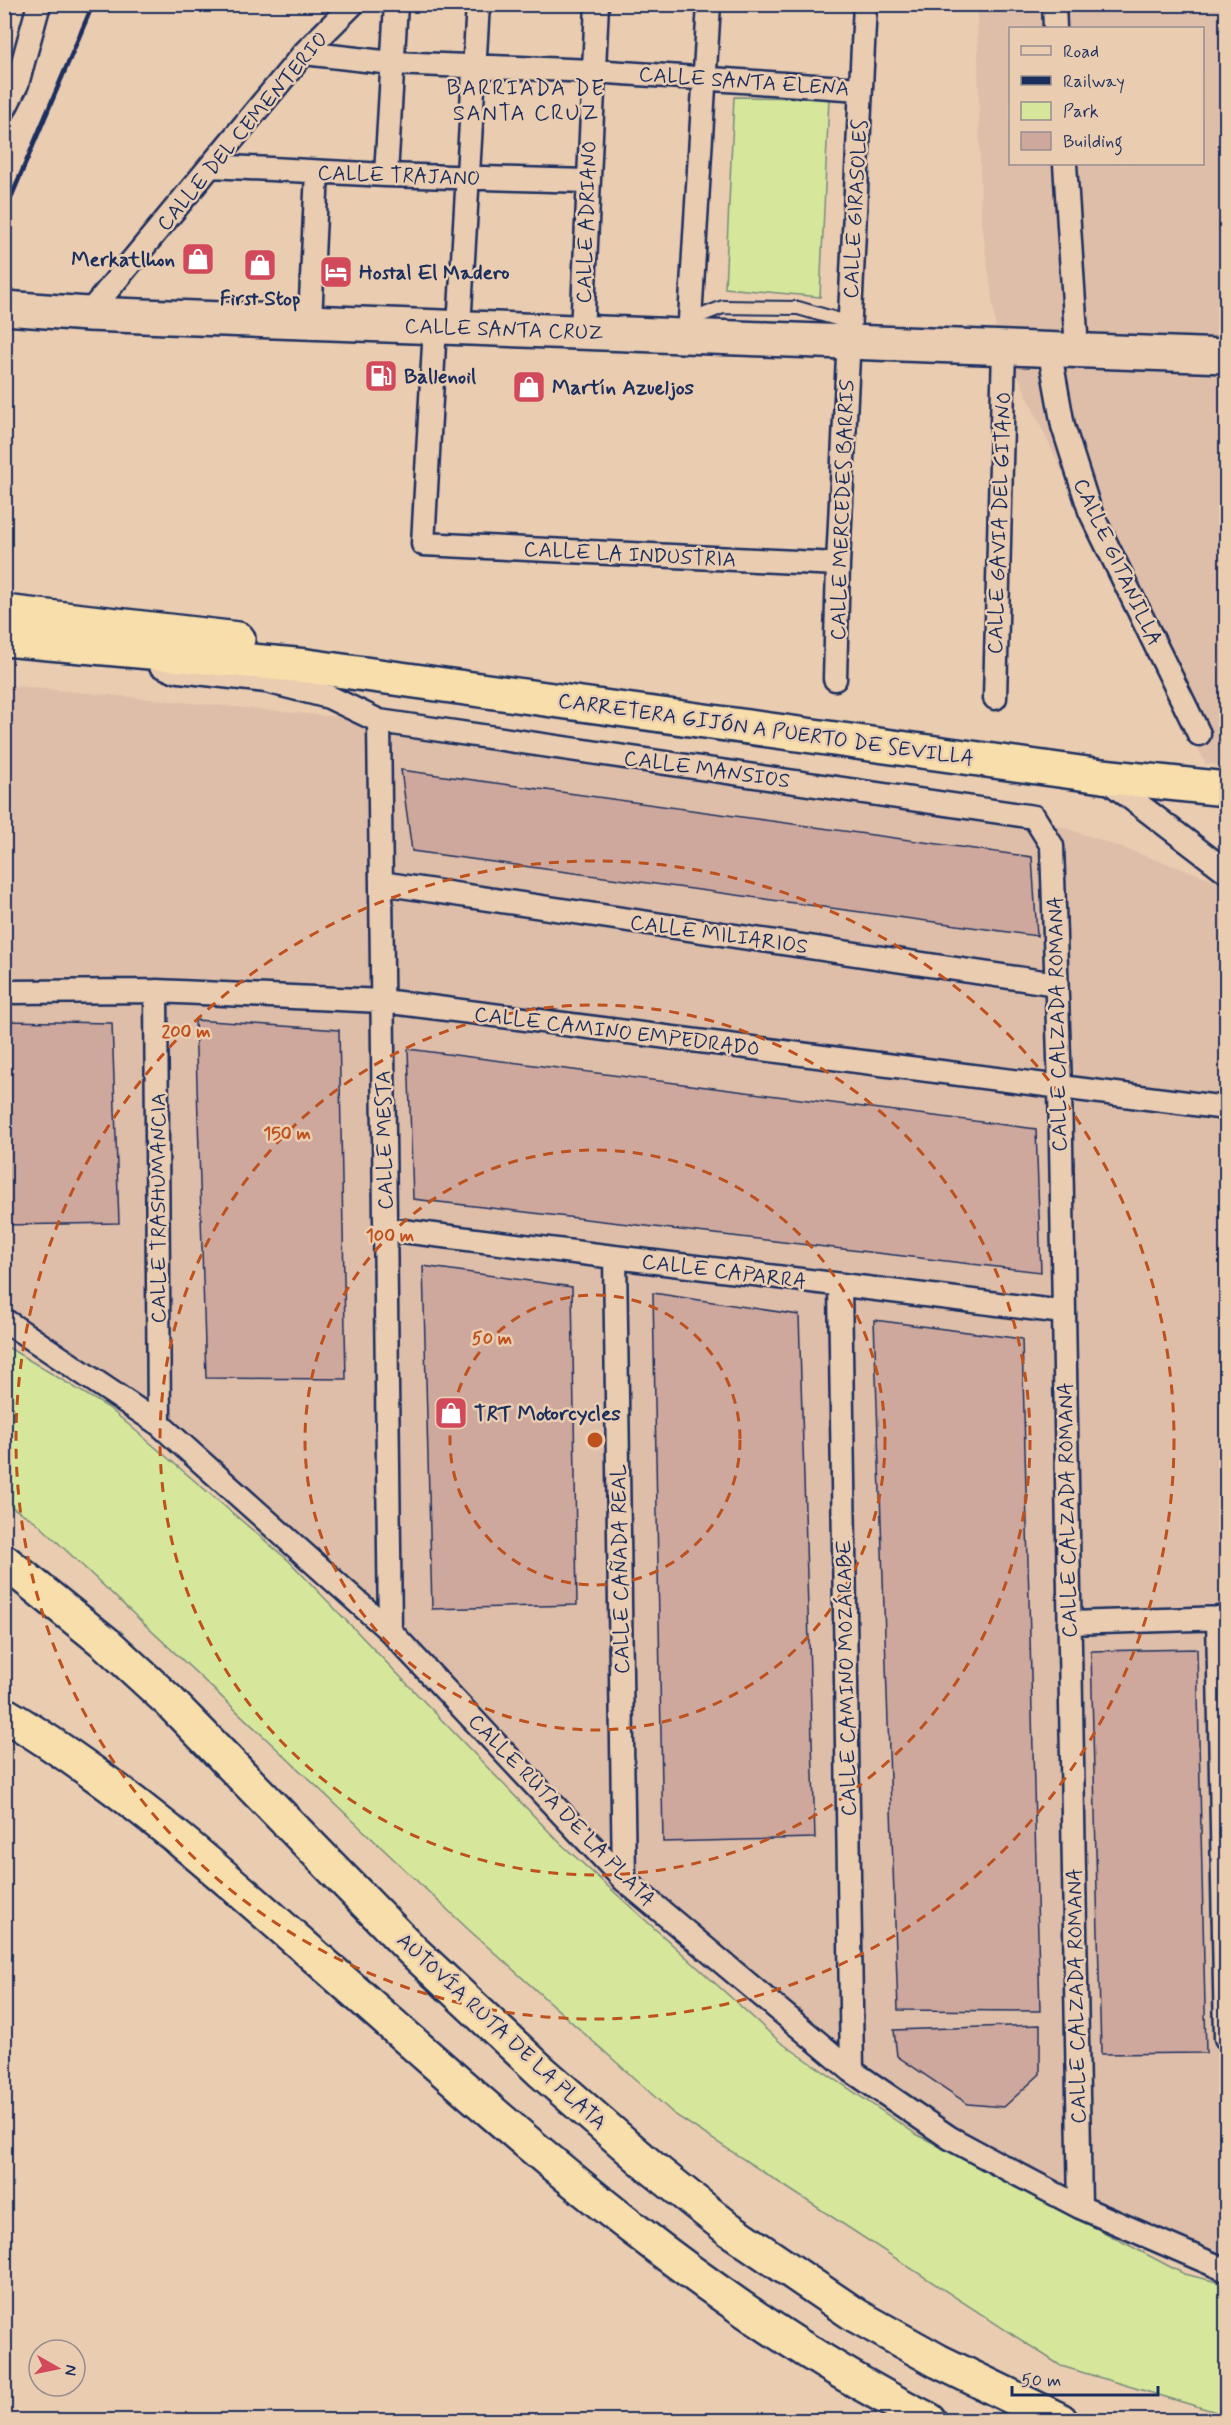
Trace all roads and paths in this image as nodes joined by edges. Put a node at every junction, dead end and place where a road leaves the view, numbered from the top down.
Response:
1 (39, 4) edge
2 (353, 4) edge
3 (396, 4) edge
4 (478, 4) edge
5 (597, 4) edge
6 (709, 4) edge
7 (865, 4) edge
8 (1054, 4) edge
9 (1055, 27) edge
10 (304, 53) junction
11 (392, 63) junction
12 (475, 66) junction
13 (593, 71) junction
14 (704, 78) junction
15 (860, 89) junction
16 (4, 110) edge
17 (1065, 165) edge
18 (211, 166) junction
19 (317, 172) junction
20 (386, 175) junction
21 (468, 178) junction
22 (587, 181) junction
23 (4, 308) edge
24 (88, 314) junction
25 (310, 321) junction
26 (447, 327) junction
27 (690, 328) junction
28 (582, 332) junction
29 (849, 332) junction
30 (1004, 347) junction
31 (1063, 349) junction
32 (1227, 356) edge
33 (838, 564) junction
34 (4, 612) edge
35 (4, 639) edge
36 (123, 649) junction
37 (307, 666) junction
38 (835, 678) dead end
39 (995, 698) dead end
40 (380, 721) junction
41 (1199, 734) dead end
42 (1102, 776) junction
43 (1227, 789) edge
44 (1035, 817) joint
45 (1227, 871) edge
46 (381, 883) junction
47 (1056, 984) junction
48 (156, 991) junction
49 (4, 992) edge
50 (383, 1001) junction
51 (1060, 1088) junction
52 (1227, 1108) edge
53 (386, 1229) junction
54 (615, 1257) junction
55 (840, 1285) junction
56 (1063, 1312) junction
57 (4, 1320) edge
58 (159, 1424) junction
59 (4, 1561) edge
60 (1222, 1618) edge
61 (1069, 1623) junction
62 (390, 1631) junction
63 (4, 1714) edge
64 (624, 1880) junction
65 (1227, 2038) edge
66 (852, 2071) junction
67 (1080, 2207) junction
68 (1227, 2270) edge
69 (929, 2421) edge
70 (1060, 2421) edge

1 - 16 street
2 - 10 street, CALLE DEL CEMENTERIO
3 - 11 street
4 - 12 street
5 - 13 street, CALLE ADRIANO
6 - 14 street
7 - 15 street, CALLE GIRASOLES
8 - 9 street
10 - 11 street, CALLE SANTA ELENA
10 - 18 street, CALLE DEL CEMENTERIO
11 - 12 street, CALLE SANTA ELENA
11 - 20 street
12 - 13 street, CALLE SANTA ELENA
12 - 21 street
13 - 14 street, CALLE SANTA ELENA
13 - 22 street, CALLE ADRIANO
14 - 15 street, CALLE SANTA ELENA
14 - 27 street
15 - 29 street, CALLE GIRASOLES
17 - 31 street, CALLE GITANILLA
18 - 19 street, CALLE TRAJANO
18 - 24 street, CALLE DEL CEMENTERIO
19 - 20 street, CALLE TRAJANO
19 - 25 street
20 - 21 street, CALLE TRAJANO
21 - 22 street, CALLE TRAJANO
21 - 26 street
22 - 28 street, CALLE ADRIANO
23 - 24 main road, CALLE SANTA CRUZ
24 - 25 main road, CALLE SANTA CRUZ
25 - 26 main road, CALLE SANTA CRUZ
26 - 28 main road, CALLE SANTA CRUZ
26 - 33 street, CALLE LA INDUSTRIA
27 - 28 main road, CALLE SANTA CRUZ
27 - 29 main road, CALLE SANTA CRUZ
29 - 30 main road, CALLE SANTA CRUZ
29 - 33 street, CALLE MERCEDES BARRIS
30 - 31 main road, CALLE SANTA CRUZ
30 - 39 street, CALLE GAVIA DEL GITANO
31 - 32 main road, CALLE SANTA CRUZ
31 - 41 street, CALLE GITANILLA
33 - 38 street, CALLE MERCEDES BARRIS
34 - 37 highway, CARRETERA GIJÓN A PUERTO DE SEVILLA
35 - 36 highway, CARRETERA GIJÓN A PUERTO DE SEVILLA
36 - 37 highway, CARRETERA GIJÓN A PUERTO DE SEVILLA
36 - 40 street, CALLE MANSIOS
37 - 42 highway, CARRETERA GIJÓN A PUERTO DE SEVILLA
40 - 44 street, CALLE MANSIOS
40 - 46 street, CALLE MESTA
42 - 43 highway, CARRETERA GIJÓN A PUERTO DE SEVILLA
42 - 45 street
44 - 47 street, CALLE CALZADA ROMANA
46 - 47 street, CALLE MILIARIOS
46 - 50 street, CALLE MESTA
47 - 51 street, CALLE CALZADA ROMANA
48 - 49 street, CALLE CAMINO EMPEDRADO
48 - 50 street, CALLE CAMINO EMPEDRADO
48 - 58 street, CALLE TRASHUMANCIA
50 - 51 street, CALLE CAMINO EMPEDRADO
50 - 53 street, CALLE MESTA
51 - 52 street, CALLE CAMINO EMPEDRADO
51 - 56 street, CALLE CALZADA ROMANA
53 - 54 street, CALLE CAPARRA
53 - 62 street, CALLE MESTA
54 - 55 street, CALLE CAPARRA
54 - 64 street, CALLE CAÑADA REAL
55 - 56 street, CALLE CAPARRA
55 - 66 street, CALLE CAMINO MOZÁRABE
56 - 61 street, CALLE CALZADA ROMANA
57 - 58 street, CALLE RUTA DE LA PLATA
58 - 62 street, CALLE RUTA DE LA PLATA
59 - 70 highway, AUTOVÍA RUTA DE LA PLATA
60 - 61 street
60 - 65 street
61 - 67 street, CALLE CALZADA ROMANA
62 - 64 street, CALLE RUTA DE LA PLATA
63 - 69 highway
64 - 66 street, CALLE RUTA DE LA PLATA
66 - 67 street, CALLE RUTA DE LA PLATA
67 - 68 street, CALLE RUTA DE LA PLATA

